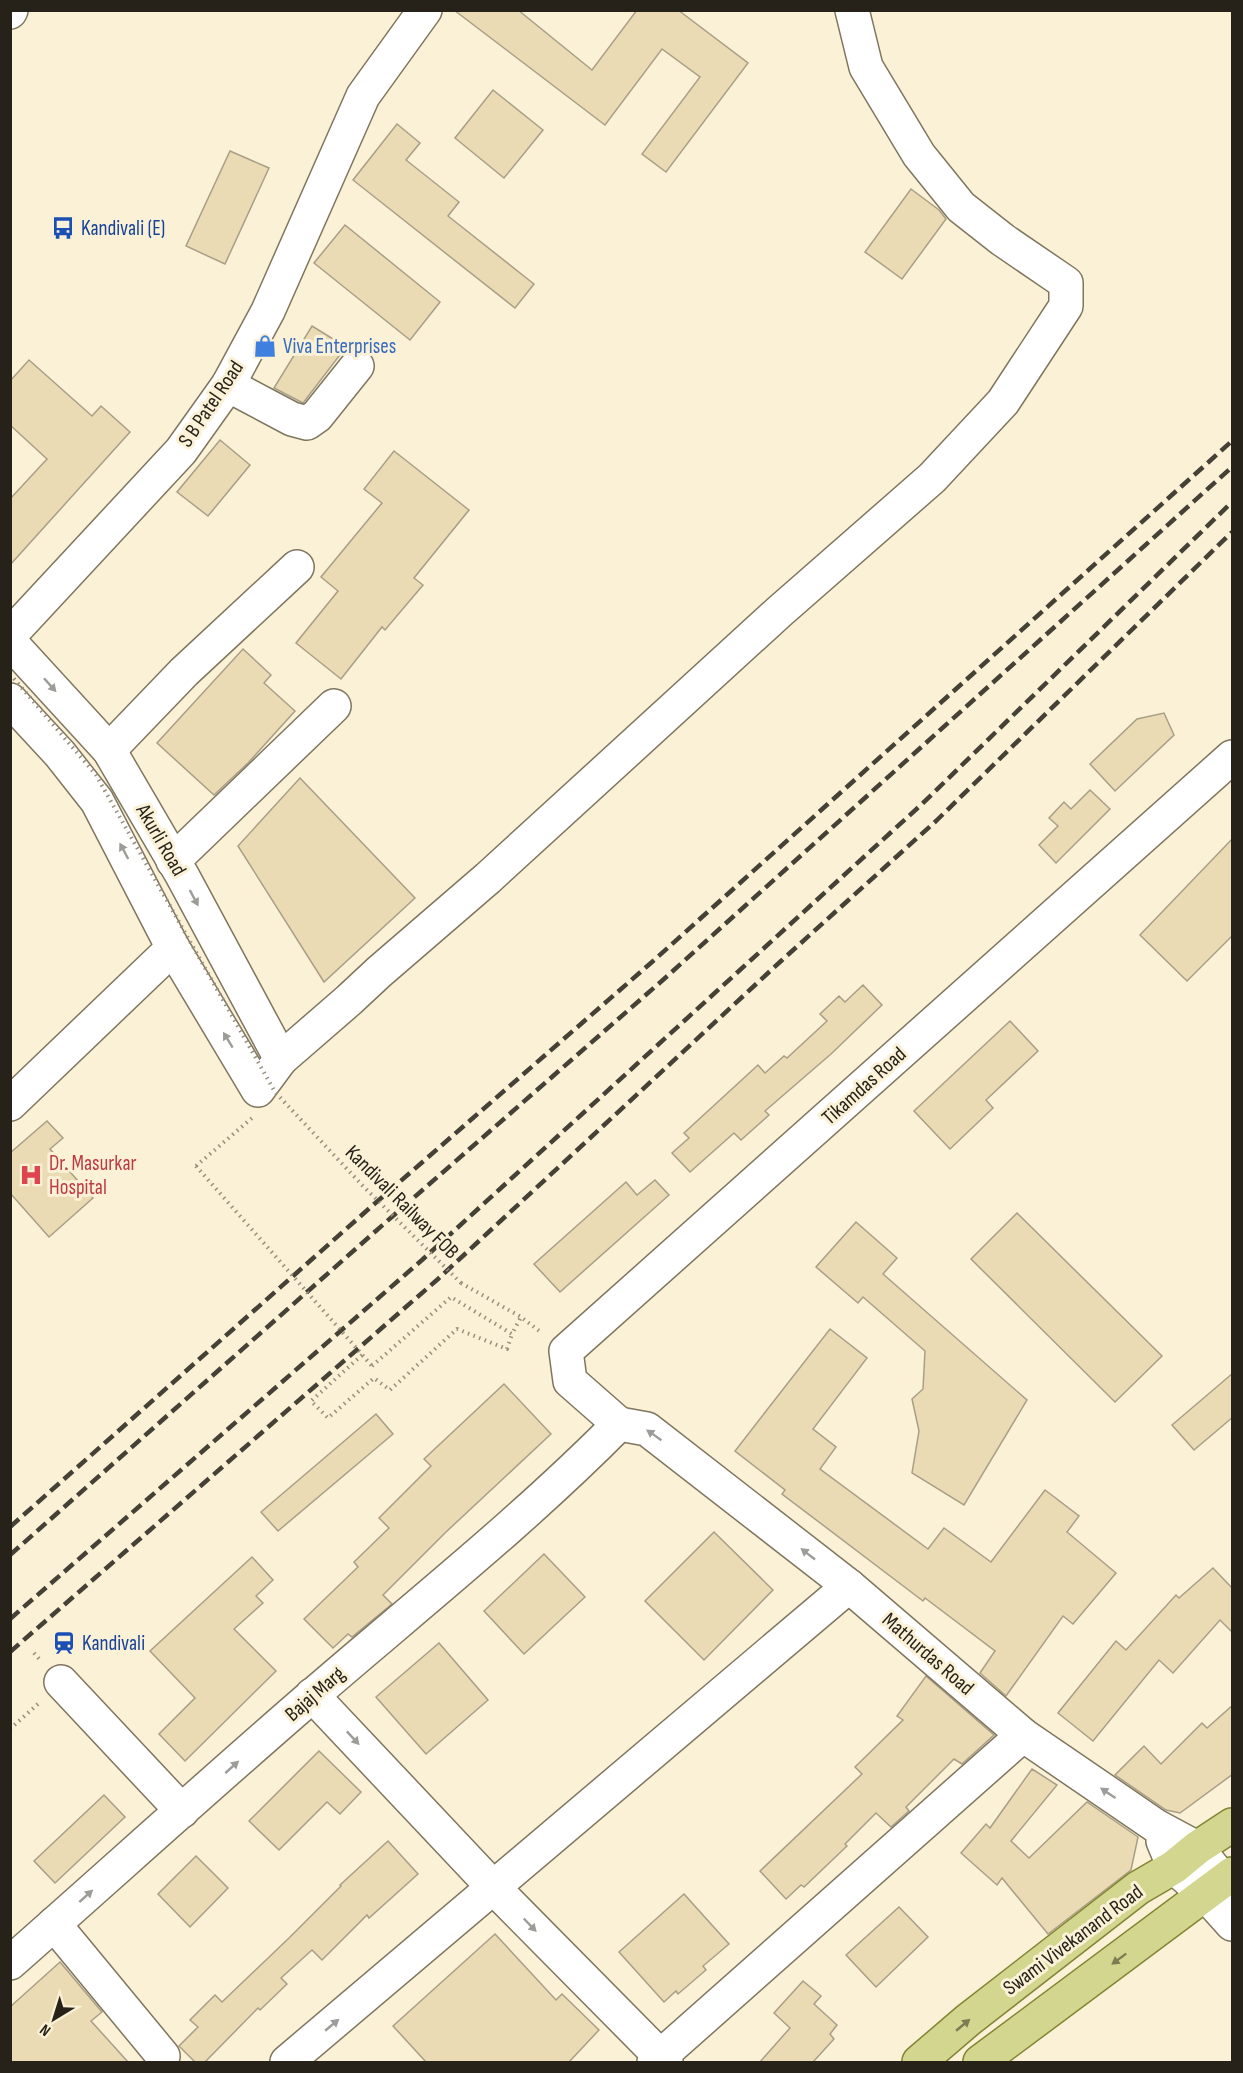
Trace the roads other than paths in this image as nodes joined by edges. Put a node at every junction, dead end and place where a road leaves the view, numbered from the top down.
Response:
1 (425, 10) edge
2 (852, 10) edge
3 (357, 366) dead end
4 (228, 385) junction
5 (297, 567) dead end
6 (10, 635) edge
7 (10, 642) edge
8 (10, 700) edge
9 (334, 706) dead end
10 (109, 750) junction
11 (1233, 757) edge
12 (173, 861) junction
13 (174, 948) junction
14 (281, 1059) junction
15 (10, 1104) edge
16 (619, 1424) junction
17 (849, 1586) junction
18 (61, 1682) dead end
19 (312, 1695) junction
20 (1023, 1735) junction
21 (182, 1811) junction
22 (1233, 1825) edge
23 (1186, 1857) junction
24 (1223, 1885) edge
25 (494, 1887) junction
26 (54, 1924) junction
27 (1233, 1924) edge
28 (10, 1963) edge
29 (163, 2056) dead end
30 (660, 2061) edge
31 (287, 2062) edge
32 (919, 2062) edge
33 (980, 2062) edge

1 - 4 street, S B Patel Road
2 - 14 street
3 - 4 street
4 - 6 street, S B Patel Road
5 - 10 street
7 -> 10 street, Akurli Road
13 -> 8 street, Akurli Road
9 - 12 street
10 - 12 street, Akurli Road
11 - 16 street, Tikamdas Road
12 -> 14 street, Akurli Road
14 -> 13 street, Akurli Road
13 - 15 street
17 -> 16 street, Mathurdas Road
16 - 19 street, Bajaj Marg
17 - 20 street, Mathurdas Road
17 - 25 street
18 - 21 street
21 -> 19 street, Bajaj Marg
19 -> 25 street
23 -> 20 street, Mathurdas Road
20 - 30 street
26 -> 21 street, Bajaj Marg
22 - 23 main road, Swami Vivekanand Road
23 - 24 street
32 -> 23 main road, Swami Vivekanand Road
24 - 27 street
24 -> 33 main road, Swami Vivekanand Road
25 -> 30 street
31 -> 25 street
26 - 28 street, Bajaj Marg
26 - 29 street

